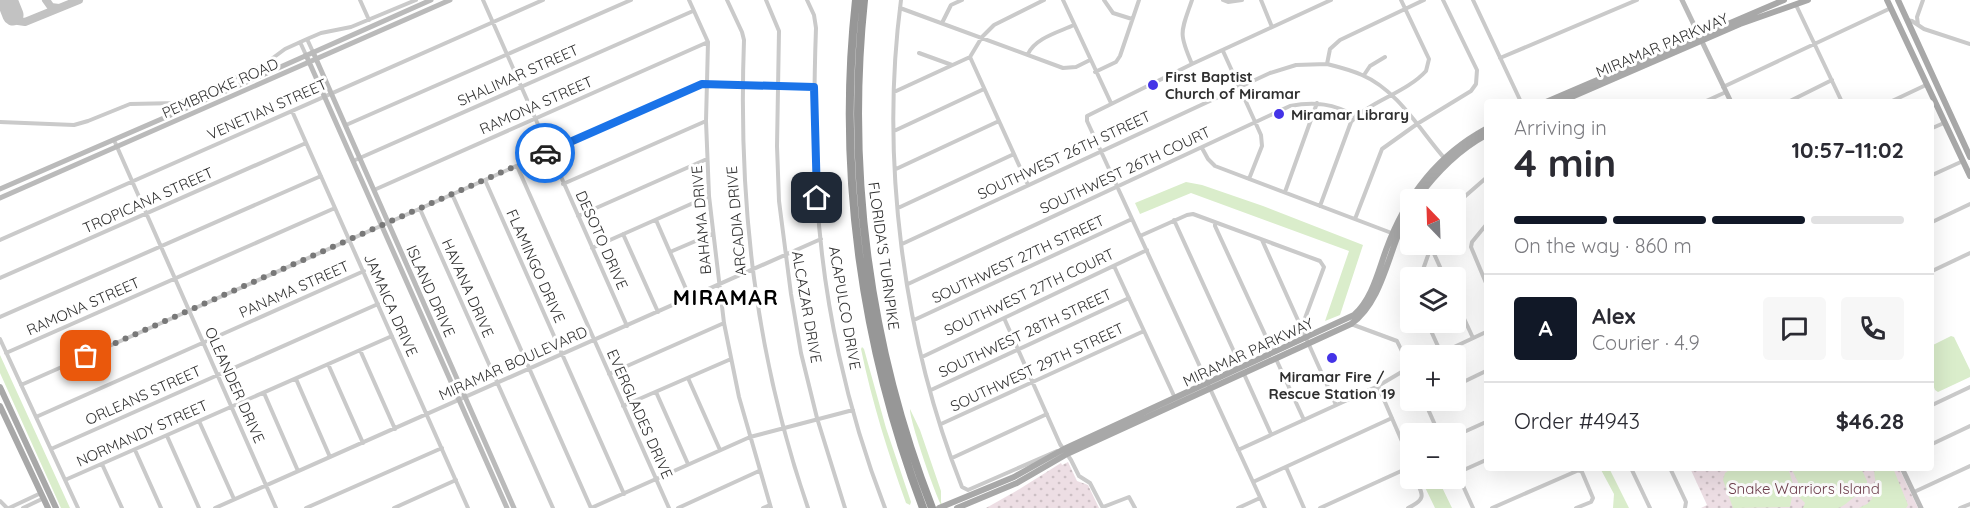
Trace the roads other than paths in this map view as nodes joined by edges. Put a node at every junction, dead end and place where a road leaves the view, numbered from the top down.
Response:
1 (360, 0) edge
2 (416, 0) edge
3 (431, 0) edge
4 (450, 0) edge
5 (483, 0) edge
6 (543, 0) edge
7 (631, 0) edge
8 (688, 0) edge
9 (728, 0) edge
10 (766, 0) edge
11 (807, 0) edge
12 (856, 0) edge
13 (864, 0) edge
14 (901, 0) edge
15 (963, 0) edge
16 (1044, 0) edge
17 (1063, 0) edge
18 (1104, 0) edge
19 (1140, 0) edge
20 (1192, 0) edge
21 (1223, 0) edge
22 (1242, 0) edge
23 (1261, 0) edge
24 (1331, 0) edge
25 (1401, 0) edge
26 (1424, 0) edge
27 (1443, 0) edge
28 (1474, 0) edge
29 (1637, 0) edge
30 (1682, 0) edge
31 (1784, 0) edge
32 (1808, 0) edge
33 (1887, 0) edge
34 (1898, 0) edge
35 (1923, 0) edge
36 (1796, 5) junction
37 (900, 8) junction
38 (1405, 8) junction
39 (1891, 8) junction
40 (693, 11) junction
41 (1917, 18) junction
42 (369, 20) junction
43 (1132, 20) junction
44 (1910, 20) junction
45 (492, 22) junction
46 (942, 23) junction
47 (1074, 25) junction
48 (1919, 26) junction
49 (1273, 27) junction
50 (1924, 29) junction
51 (982, 37) junction
52 (1700, 38) junction
53 (1915, 38) junction
54 (307, 39) junction
55 (300, 42) junction
56 (708, 42) junction
57 (1815, 43) junction
58 (1970, 45) edge
59 (1223, 51) junction
60 (313, 52) junction
61 (919, 53) dead end
62 (507, 54) junction
63 (1028, 54) junction
64 (306, 55) junction
65 (970, 57) junction
66 (1385, 57) dead end
67 (316, 58) junction
68 (1500, 58) junction
69 (1090, 60) junction
70 (309, 61) junction
71 (1192, 64) junction
72 (1327, 64) junction
73 (953, 66) junction
74 (1921, 70) junction
75 (1095, 72) junction
76 (1364, 75) junction
77 (1606, 76) junction
78 (1933, 78) junction
79 (1832, 80) junction
80 (707, 84) junction
81 (742, 85) junction
82 (1927, 85) junction
83 (778, 86) junction
84 (1239, 86) junction
85 (520, 87) junction
86 (814, 87) junction
87 (984, 89) junction
88 (1725, 89) junction
89 (1589, 90) junction
90 (1939, 90) junction
91 (894, 92) junction
92 (331, 93) junction
93 (1392, 95) junction
94 (324, 96) junction
95 (1520, 99) edge
96 (1553, 99) edge
97 (1567, 99) edge
98 (1709, 99) edge
99 (1730, 99) edge
100 (1794, 99) edge
101 (1841, 99) edge
102 (1897, 99) edge
103 (1934, 99) edge
104 (1934, 100) edge
105 (1111, 103) junction
106 (1317, 103) junction
107 (292, 111) junction
108 (1356, 116) junction
109 (535, 119) junction
110 (706, 121) junction
111 (999, 121) junction
112 (0, 122) edge
113 (1255, 122) junction
114 (1945, 123) junction
115 (1417, 124) junction
116 (345, 126) junction
117 (1934, 127) edge
118 (1484, 130) edge
119 (894, 131) junction
120 (1484, 136) edge
121 (114, 140) junction
122 (306, 143) junction
123 (117, 147) junction
124 (1202, 148) junction
125 (549, 151) junction
126 (1101, 152) junction
127 (1014, 154) junction
128 (1970, 157) edge
129 (707, 159) junction
130 (356, 160) junction
131 (1446, 160) junction
132 (1963, 161) junction
133 (517, 166) junction
134 (896, 170) junction
135 (1934, 174) edge
136 (321, 176) junction
137 (1970, 176) edge
138 (1249, 179) junction
139 (485, 180) junction
140 (1484, 180) edge
141 (132, 182) junction
142 (563, 184) junction
143 (1028, 185) junction
144 (1117, 187) junction
145 (0, 189) edge
146 (1424, 189) edge
147 (373, 190) junction
148 (1285, 192) junction
149 (452, 194) junction
150 (1466, 195) edge
151 (709, 196) junction
152 (0, 198) edge
153 (1970, 204) edge
154 (1320, 206) junction
155 (334, 208) junction
156 (420, 208) junction
157 (898, 208) junction
158 (146, 214) junction
159 (578, 216) junction
160 (1132, 219) junction
161 (1355, 219) junction
162 (656, 220) junction
163 (1174, 220) junction
164 (1934, 221) edge
165 (1215, 222) junction
166 (385, 224) junction
167 (1400, 225) edge
168 (1484, 227) edge
169 (623, 234) junction
170 (712, 234) junction
171 (1394, 234) junction
172 (1140, 236) junction
173 (1400, 236) edge
174 (821, 239) junction
175 (1262, 239) junction
176 (0, 240) edge
177 (349, 240) junction
178 (902, 244) junction
179 (160, 246) junction
180 (592, 248) junction
181 (1147, 250) junction
182 (670, 252) junction
183 (1970, 253) edge
184 (785, 255) junction
185 (1114, 266) junction
186 (1934, 270) edge
187 (752, 271) junction
188 (364, 272) junction
189 (0, 278) edge
190 (174, 278) junction
191 (1484, 278) edge
192 (908, 285) junction
193 (719, 286) junction
194 (690, 298) junction
195 (1129, 298) junction
196 (378, 304) junction
197 (189, 310) junction
198 (658, 312) junction
199 (1362, 316) junction
200 (0, 317) edge
201 (1004, 318) junction
202 (914, 320) junction
203 (724, 323) junction
204 (1466, 323) edge
205 (1351, 324) junction
206 (627, 326) junction
207 (1363, 327) junction
208 (1301, 329) junction
209 (1144, 331) junction
210 (1484, 333) edge
211 (392, 336) junction
212 (1473, 338) junction
213 (0, 339) edge
214 (594, 340) junction
215 (1306, 341) junction
216 (203, 343) junction
217 (1458, 345) edge
218 (1400, 347) edge
219 (360, 350) junction
220 (1018, 350) junction
221 (6, 353) junction
222 (562, 355) junction
223 (1275, 356) junction
224 (922, 357) junction
225 (731, 359) junction
226 (328, 364) junction
227 (530, 369) junction
228 (1243, 370) junction
229 (1484, 372) edge
230 (1400, 373) edge
231 (609, 374) junction
232 (217, 375) junction
233 (688, 378) junction
234 (296, 379) junction
235 (1466, 381) edge
236 (1033, 382) junction
237 (497, 383) junction
238 (21, 385) junction
239 (1209, 386) junction
240 (1377, 386) junction
241 (0, 387) edge
242 (1970, 387) edge
243 (930, 390) junction
244 (656, 392) junction
245 (264, 393) junction
246 (1175, 398) junction
247 (462, 399) junction
248 (1934, 404) edge
249 (1336, 405) junction
250 (0, 406) edge
251 (623, 406) junction
252 (231, 407) junction
253 (853, 410) junction
254 (427, 414) junction
255 (1047, 414) junction
256 (36, 417) junction
257 (817, 418) junction
258 (1392, 418) junction
259 (1304, 420) junction
260 (199, 421) junction
261 (1484, 423) edge
262 (941, 424) junction
263 (1970, 426) edge
264 (783, 427) junction
265 (395, 429) junction
266 (1466, 431) edge
267 (1271, 434) junction
268 (167, 436) junction
269 (750, 437) junction
270 (1400, 437) edge
271 (363, 443) junction
272 (1934, 443) edge
273 (441, 448) junction
274 (51, 449) junction
275 (135, 450) junction
276 (720, 450) junction
277 (1238, 450) junction
278 (1065, 452) junction
279 (330, 457) junction
280 (952, 458) junction
281 (1484, 461) edge
282 (102, 464) junction
283 (688, 464) junction
284 (1970, 465) edge
285 (1286, 467) junction
286 (1466, 467) edge
287 (298, 471) junction
288 (759, 471) junction
289 (1577, 471) edge
290 (1580, 471) edge
291 (1632, 471) edge
292 (1671, 471) edge
293 (1904, 471) edge
294 (1400, 472) edge
295 (656, 479) junction
296 (65, 480) junction
297 (456, 480) junction
298 (1253, 482) junction
299 (266, 486) junction
300 (1420, 489) edge
301 (1464, 489) edge
302 (1914, 492) junction
303 (624, 494) junction
304 (43, 496) junction
305 (1260, 498) junction
306 (234, 499) junction
307 (0, 501) edge
308 (1970, 504) edge
309 (770, 507) edge
310 (8, 508) edge
311 (23, 508) edge
312 (48, 508) edge
313 (56, 508) edge
314 (78, 508) edge
315 (122, 508) edge
316 (160, 508) edge
317 (199, 508) edge
318 (215, 508) edge
319 (276, 508) edge
320 (306, 508) edge
321 (394, 508) edge
322 (468, 508) edge
323 (507, 508) edge
324 (514, 508) edge
325 (553, 508) edge
326 (591, 508) edge
327 (669, 508) edge
328 (678, 508) edge
329 (764, 508) edge
330 (808, 508) edge
331 (845, 508) edge
332 (885, 508) edge
333 (923, 508) edge
334 (932, 508) edge
335 (939, 508) edge
336 (957, 508) edge
337 (1103, 508) edge
338 (1135, 508) edge
339 (1238, 508) edge
340 (1265, 508) edge
341 (1304, 508) edge
342 (1320, 508) edge
343 (1408, 508) edge
344 (1473, 508) edge
345 (1492, 508) edge
346 (1576, 508) edge
347 (1650, 508) edge
348 (1685, 508) edge
349 (1921, 508) edge
350 (1960, 508) edge

1 - 42 street
2 - 42 street
3 - 60 main road, PEMBROKE ROAD
4 - 67 main road, PEMBROKE ROAD
5 - 45 street, DESOTO DRIVE
6 - 45 street, VENETIAN STREET
7 - 62 street
8 - 40 street, BAHAMA DRIVE
9 - 81 street, ARCADIA DRIVE
10 - 83 street, ALCAZAR DRIVE
11 - 86 street, ACAPULCO DRIVE
12 - 333 highway, FLORIDA'S TURNPIKE
13 - 334 highway, FLORIDA'S TURNPIKE
14 - 37 street
15 - 46 street
16 - 51 street
17 - 47 street
18 - 43 street
19 - 43 street
20 - 71 street
21 - 22 street
23 - 49 street
24 - 49 street
25 - 38 street
26 - 38 street
27 - 115 street
28 - 68 street
29 - 68 street
30 - 52 main road
31 - 52 main road, MIRAMAR PARKWAY
32 - 36 main road, MIRAMAR PARKWAY
33 - 39 main road
34 - 44 main road
35 - 41 street
36 - 52 main road, MIRAMAR PARKWAY
36 - 57 street
37 - 46 street
37 - 91 street
38 - 72 street
38 - 93 street
39 - 57 street
39 - 74 main road
40 - 56 street, BAHAMA DRIVE
40 - 85 street, SHALIMAR STREET
41 - 44 street
41 - 48 street
42 - 54 street
43 - 75 street
44 - 48 street
44 - 53 main road
45 - 62 street, DESOTO DRIVE
45 - 92 street, VENETIAN STREET
46 - 51 street
47 - 63 street
47 - 69 street
48 - 50 street
49 - 59 street
50 - 53 street
50 - 58 street
51 - 63 street
51 - 65 street
52 - 77 main road, MIRAMAR PARKWAY
52 - 88 main road
52 - 89 main road, MIRAMAR PARKWAY
53 - 78 main road
54 - 55 street
54 - 60 street
55 - 64 street
55 - 112 street
56 - 80 street, BAHAMA DRIVE
56 - 109 street, RAMONA STREET
57 - 79 street
57 - 88 street
59 - 71 street
59 - 84 street
60 - 64 main road, PEMBROKE ROAD
60 - 67 main road, ISLAND DRIVE
61 - 73 street
62 - 85 street, DESOTO DRIVE
62 - 116 street
63 - 69 street
64 - 70 main road, ISLAND DRIVE
64 - 121 main road, PEMBROKE ROAD
65 - 73 street
65 - 87 street
66 - 76 street
67 - 70 main road, PEMBROKE ROAD
67 - 92 main road, ISLAND DRIVE
68 - 95 street
69 - 75 street
70 - 94 main road, ISLAND DRIVE
70 - 123 main road, PEMBROKE ROAD
71 - 105 street
72 - 76 street, SOUTHWEST 26TH STREET
72 - 84 street, SOUTHWEST 26TH STREET
73 - 91 street
74 - 78 main road
74 - 82 main road
75 - 105 street
76 - 93 street, SOUTHWEST 26TH STREET
77 - 89 main road
77 - 96 main road, MIRAMAR PARKWAY
78 - 90 main road
79 - 100 street
79 - 101 street
80 - 81 street
80 - 110 street, BAHAMA DRIVE
80 - 125 street
81 - 83 street
81 - 187 street, ARCADIA DRIVE
82 - 90 main road
82 - 102 street
82 - 103 main road
83 - 86 street
83 - 184 street, ALCAZAR DRIVE
84 - 113 street
84 - 126 street, SOUTHWEST 26TH STREET
85 - 109 street, DESOTO DRIVE
85 - 130 street, SHALIMAR STREET
86 - 174 street, ACAPULCO DRIVE
87 - 111 street
87 - 119 street
88 - 98 street
88 - 99 main road
89 - 97 main road, MIRAMAR PARKWAY
90 - 128 main road
91 - 119 street
92 - 94 street, VENETIAN STREET
92 - 116 main road, ISLAND DRIVE
93 - 108 street
93 - 115 street, SOUTHWEST 26TH STREET
94 - 107 street, VENETIAN STREET
94 - 130 main road, ISLAND DRIVE
104 - 114 main road
105 - 126 street
106 - 108 street, SOUTHWEST 26TH COURT
106 - 113 street, SOUTHWEST 26TH COURT
106 - 148 street
107 - 122 street, JAMAICA DRIVE
107 - 141 street, VENETIAN STREET
108 - 154 street
109 - 125 street, DESOTO DRIVE
109 - 147 street, RAMONA STREET
110 - 129 street, BAHAMA DRIVE
110 - 142 street
111 - 127 street
111 - 134 street
113 - 124 street, SOUTHWEST 26TH COURT
113 - 138 street
114 - 117 street
114 - 132 main road
115 - 131 street, SOUTHWEST 26TH STREET
115 - 161 street
116 - 130 main road, ISLAND DRIVE
118 - 131 main road, MIRAMAR PARKWAY
119 - 134 street
120 - 131 main road, MIRAMAR PARKWAY
121 - 123 street, OLEANDER DRIVE
121 - 145 main road, PEMBROKE ROAD
122 - 136 street, JAMAICA DRIVE
122 - 158 street, TROPICANA STREET
123 - 141 street, OLEANDER DRIVE
123 - 152 main road, PEMBROKE ROAD
124 - 138 street
124 - 144 street, SOUTHWEST 26TH COURT
125 - 133 street
125 - 142 street, DESOTO DRIVE
126 - 143 street, SOUTHWEST 26TH STREET
126 - 144 street
127 - 143 street
127 - 157 street
129 - 151 street, BAHAMA DRIVE
129 - 159 street
130 - 147 main road, ISLAND DRIVE
130 - 166 main road, ISLAND DRIVE
131 - 146 main road, MIRAMAR PARKWAY
131 - 171 main road, MIRAMAR PARKWAY
132 - 135 street
132 - 137 main road
133 - 139 street
133 - 214 street, EVERGLADES DRIVE
134 - 157 street
136 - 155 street, JAMAICA DRIVE
136 - 179 street
138 - 148 street
139 - 149 street
139 - 222 street, FLAMINGO DRIVE
140 - 150 street
141 - 158 street, OLEANDER DRIVE
141 - 176 street, VENETIAN STREET
142 - 159 street, DESOTO DRIVE
143 - 178 street, SOUTHWEST 26TH STREET
144 - 160 street
144 - 192 street, SOUTHWEST 26TH COURT
147 - 166 main road, ISLAND DRIVE
148 - 154 street
149 - 156 street
149 - 227 street
151 - 162 street
151 - 170 street, BAHAMA DRIVE
153 - 164 street
154 - 161 street
155 - 177 street, JAMAICA DRIVE
155 - 190 street, RAMONA STREET
156 - 166 street
156 - 237 street, HAVANA DRIVE
157 - 178 street
158 - 179 street, OLEANDER DRIVE
158 - 189 street, TROPICANA STREET
159 - 180 street, DESOTO DRIVE
160 - 172 street
160 - 202 street, SOUTHWEST 27TH STREET
161 - 171 street
162 - 169 street
162 - 182 street
163 - 165 street
163 - 172 street
163 - 228 street
165 - 175 street
165 - 223 street
166 - 177 street
166 - 247 main road, ISLAND DRIVE
167 - 171 main road, MIRAMAR PARKWAY
168 - 191 street
169 - 180 street
169 - 198 street
170 - 182 street
170 - 193 street, BAHAMA DRIVE
171 - 173 street
171 - 199 main road, MIRAMAR PARKWAY
171 - 215 main road, MIRAMAR PARKWAY
172 - 181 street
174 - 184 street, MIRAMAR BOULEVARD
174 - 253 street, ACAPULCO DRIVE
175 - 208 street
175 - 208 street
177 - 188 street, JAMAICA DRIVE
177 - 197 street
178 - 192 street
179 - 190 street, OLEANDER DRIVE
179 - 200 street
180 - 206 street, DESOTO DRIVE
181 - 185 street, SOUTHWEST 27TH COURT
181 - 239 street
182 - 194 street
183 - 186 street
184 - 187 street, MIRAMAR BOULEVARD
184 - 257 street, ALCAZAR DRIVE
185 - 195 street
185 - 201 street, SOUTHWEST 27TH COURT
187 - 193 street, MIRAMAR BOULEVARD
187 - 264 street, ARCADIA DRIVE
188 - 196 street, JAMAICA DRIVE
188 - 216 street, PANAMA STREET
190 - 197 street, OLEANDER DRIVE
190 - 221 street, RAMONA STREET
192 - 202 street
193 - 194 street, MIRAMAR BOULEVARD
193 - 203 street, BAHAMA DRIVE
194 - 198 street, MIRAMAR BOULEVARD
195 - 209 street
195 - 220 street, SOUTHWEST 28TH STREET
196 - 211 street, JAMAICA DRIVE
196 - 232 street, ORLEANS STREET
197 - 216 street, OLEANDER DRIVE
197 - 238 street
198 - 206 street, MIRAMAR BOULEVARD
199 - 205 main road, MIRAMAR PARKWAY
199 - 207 street
201 - 220 street
201 - 224 street, SOUTHWEST 27TH COURT
202 - 224 street
203 - 225 street, BAHAMA DRIVE
203 - 231 street
204 - 212 street
205 - 207 street
205 - 215 main road, MIRAMAR PARKWAY
206 - 214 street, MIRAMAR BOULEVARD
207 - 218 street
208 - 215 street
209 - 236 street, SOUTHWEST 29TH STREET
209 - 246 street
210 - 212 street
211 - 219 street, NORMANDY STREET
211 - 254 street, JAMAICA DRIVE
212 - 217 street
213 - 221 street
214 - 222 street, MIRAMAR BOULEVARD
214 - 231 street, EVERGLADES DRIVE
215 - 223 main road, MIRAMAR PARKWAY
215 - 249 street
216 - 232 street, OLEANDER DRIVE
216 - 256 street, PANAMA STREET
219 - 226 street, NORMANDY STREET
219 - 265 street
220 - 236 street
220 - 243 street, SOUTHWEST 28TH STREET
221 - 238 street
222 - 227 street, MIRAMAR BOULEVARD
222 - 303 street, FLAMINGO DRIVE
223 - 228 main road, MIRAMAR PARKWAY
223 - 259 street
224 - 243 street
225 - 233 street
225 - 269 street, BAHAMA DRIVE
226 - 234 street, NORMANDY STREET
226 - 271 street
227 - 237 street, MIRAMAR BOULEVARD
227 - 326 street
228 - 239 main road, MIRAMAR PARKWAY
228 - 267 street
229 - 235 street
230 - 240 street
231 - 251 street, EVERGLADES DRIVE
232 - 252 street, OLEANDER DRIVE
232 - 274 street, ORLEANS STREET
233 - 244 street
233 - 276 street
234 - 245 street, NORMANDY STREET
234 - 279 street
236 - 255 street
236 - 262 street, SOUTHWEST 29TH STREET
237 - 247 street, MIRAMAR BOULEVARD
237 - 325 street, HAVANA DRIVE
238 - 256 street
239 - 246 main road, MIRAMAR PARKWAY
239 - 277 street
239 - 278 main road, MIRAMAR PARKWAY
240 - 249 street
240 - 258 street
241 - 313 main road
242 - 248 street
243 - 262 street
244 - 251 street
244 - 283 street
245 - 252 street, NORMANDY STREET
245 - 287 street
246 - 278 main road, MIRAMAR PARKWAY
247 - 254 street, MIRAMAR BOULEVARD
247 - 323 main road, ISLAND DRIVE
247 - 324 main road, ISLAND DRIVE
249 - 259 street
250 - 304 main road
251 - 295 street, EVERGLADES DRIVE
252 - 260 street, NORMANDY STREET
252 - 299 street, OLEANDER DRIVE
253 - 257 street
253 - 332 street, ACAPULCO DRIVE
254 - 265 street, MIRAMAR BOULEVARD
254 - 273 street, JAMAICA DRIVE
255 - 278 street
255 - 280 street
256 - 274 street
257 - 264 street
257 - 331 street, ALCAZAR DRIVE
258 - 270 street
258 - 285 street
259 - 267 street
260 - 268 street, NORMANDY STREET
260 - 306 street
261 - 266 street
262 - 280 street
263 - 272 street
264 - 269 street
264 - 330 street, ARCADIA DRIVE
265 - 271 street, MIRAMAR BOULEVARD
267 - 277 street
268 - 275 street, NORMANDY STREET
268 - 317 street
269 - 276 street
269 - 288 street, BAHAMA DRIVE
271 - 279 street, MIRAMAR BOULEVARD
273 - 297 street, JAMAICA DRIVE
273 - 320 street
274 - 296 street
275 - 282 street, NORMANDY STREET
275 - 316 street
276 - 283 street
277 - 298 street
278 - 280 street
278 - 335 main road, MIRAMAR PARKWAY
278 - 336 main road, MIRAMAR PARKWAY
278 - 337 street
279 - 287 street, MIRAMAR BOULEVARD
281 - 286 street
282 - 296 street, NORMANDY STREET
282 - 315 street
283 - 295 street
284 - 302 street
285 - 298 street
285 - 341 street
287 - 299 street, MIRAMAR BOULEVARD
288 - 309 street, BAHAMA DRIVE
288 - 328 street
289 - 345 street
290 - 346 street
291 - 347 street
292 - 348 street
293 - 302 main road
294 - 342 street
295 - 303 street
295 - 327 street, EVERGLADES DRIVE
296 - 314 street
297 - 321 street
297 - 322 street, JAMAICA DRIVE
298 - 305 street
299 - 306 street, MIRAMAR BOULEVARD
299 - 319 street, OLEANDER DRIVE
300 - 343 street
301 - 344 street
302 - 349 main road
303 - 326 street
304 - 310 street
304 - 311 street
304 - 312 main road
305 - 339 street
305 - 340 street
306 - 318 street, MIRAMAR BOULEVARD
307 - 310 street
308 - 350 street
309 - 329 street
337 - 338 street

